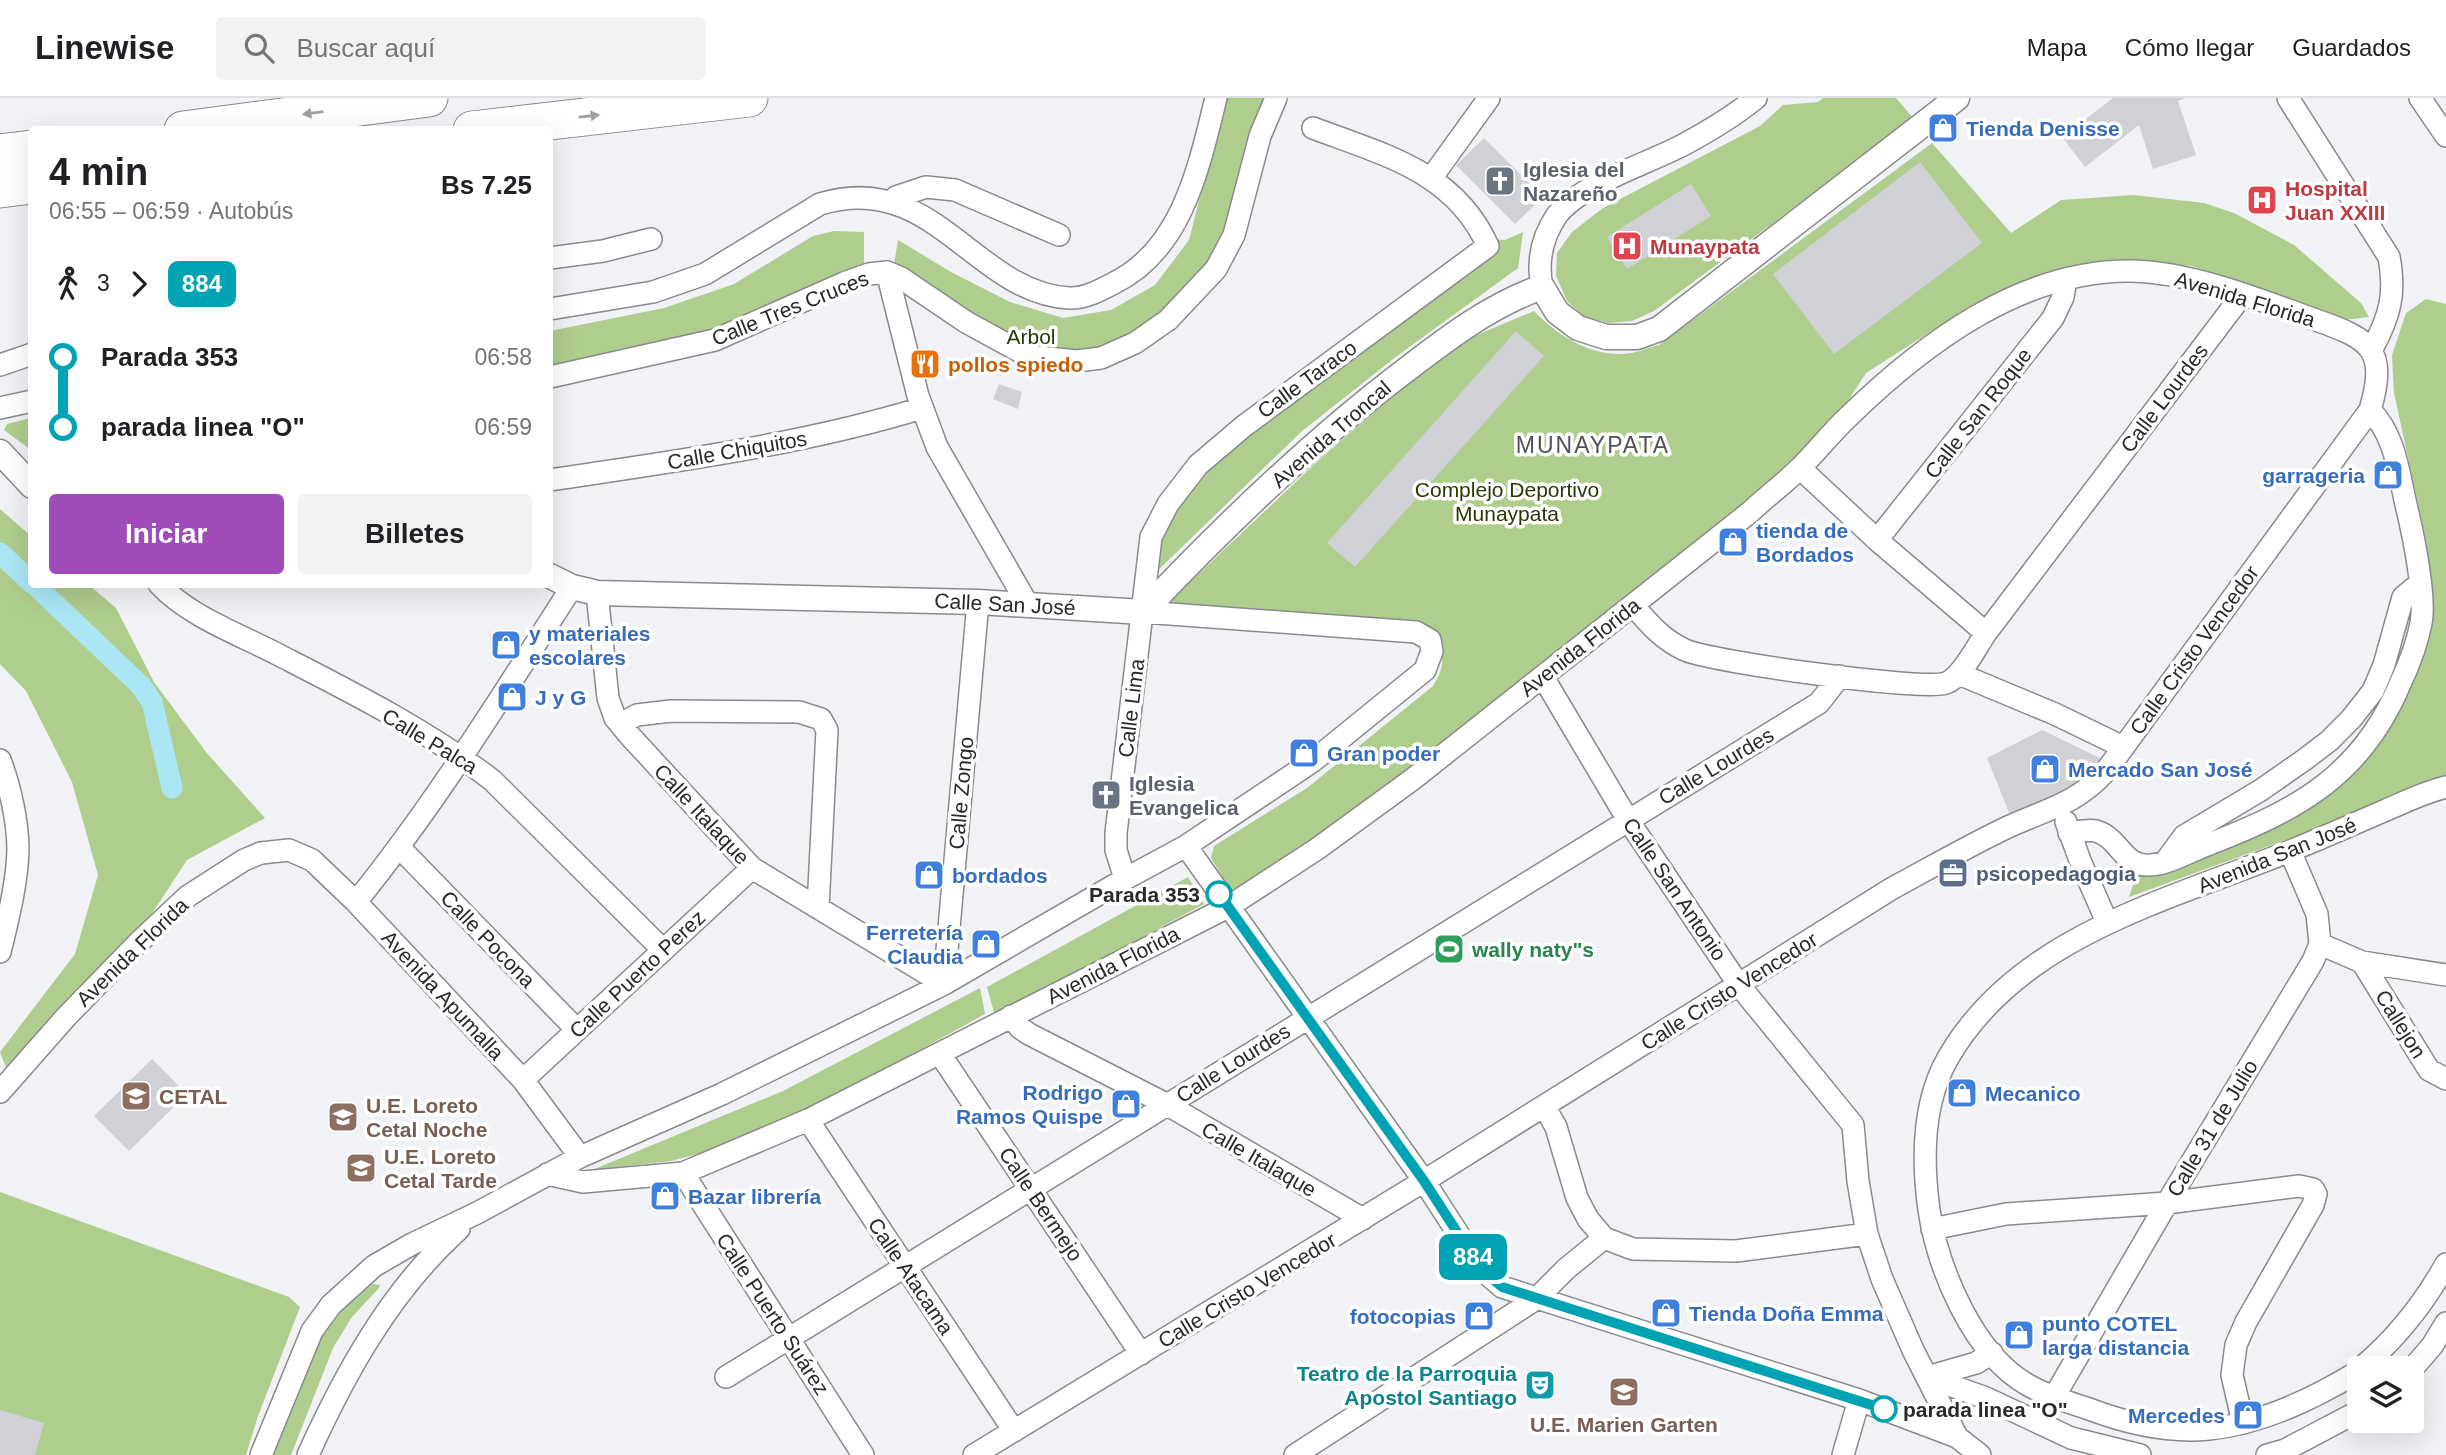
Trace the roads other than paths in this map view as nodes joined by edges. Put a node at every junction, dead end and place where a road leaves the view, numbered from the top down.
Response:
1 (429, 98) edge
2 (749, 98) edge
3 (1216, 98) edge
4 (1276, 98) edge
5 (1489, 98) edge
6 (1756, 98) edge
7 (1957, 98) edge
8 (2288, 98) edge
9 (2420, 98) edge
10 (214, 126) edge
11 (507, 126) edge
12 (1313, 128) dead end
13 (2446, 136) edge
14 (28, 150) edge
15 (0, 153) edge
16 (1432, 177) junction
17 (28, 184) edge
18 (0, 188) edge
19 (891, 202) junction
20 (1059, 235) dead end
21 (651, 239) dead end
22 (553, 258) edge
23 (887, 272) junction
24 (2066, 279) junction
25 (1542, 287) junction
26 (2244, 294) junction
27 (553, 309) edge
28 (2372, 349) junction
29 (28, 355) edge
30 (0, 365) edge
31 (553, 376) edge
32 (28, 402) edge
33 (0, 408) edge
34 (922, 408) junction
35 (2370, 410) junction
36 (0, 452) edge
37 (1800, 468) junction
38 (553, 480) edge
39 (28, 481) edge
40 (1151, 537) joint
41 (1877, 540) junction
42 (553, 578) edge
43 (2420, 583) junction
44 (572, 587) junction
45 (163, 588) edge
46 (597, 593) junction
47 (978, 602) junction
48 (1028, 605) junction
49 (1633, 605) junction
50 (1143, 612) junction
51 (1986, 633) junction
52 (1959, 674) junction
53 (1840, 676) junction
54 (1543, 677) junction
55 (620, 724) junction
56 (2123, 747) junction
57 (462, 757) junction
58 (0, 760) edge
59 (4, 786) edge
60 (2446, 787) edge
61 (2061, 807) junction
62 (1629, 820) junction
63 (2069, 833) junction
64 (1186, 846) junction
65 (400, 848) junction
66 (289, 850) joint
67 (2290, 851) junction
68 (2165, 862) junction
69 (752, 868) junction
70 (1125, 878) junction
71 (356, 902) junction
72 (1228, 907) junction
73 (818, 908) junction
74 (2107, 922) junction
75 (2320, 944) junction
76 (663, 950) junction
77 (0, 952) edge
78 (2362, 962) junction
79 (2446, 975) edge
80 (944, 984) junction
81 (1739, 985) junction
82 (1011, 1016) junction
83 (1308, 1017) junction
84 (577, 1030) junction
85 (940, 1054) junction
86 (2446, 1079) edge
87 (523, 1080) junction
88 (0, 1092) edge
89 (1166, 1104) junction
90 (1544, 1106) junction
91 (808, 1120) junction
92 (580, 1157) junction
93 (683, 1173) junction
94 (547, 1174) junction
95 (1424, 1181) junction
96 (1030, 1188) junction
97 (2167, 1203) junction
98 (477, 1213) junction
99 (1363, 1219) junction
100 (1932, 1230) junction
101 (1867, 1234) junction
102 (1604, 1238) junction
103 (2446, 1264) edge
104 (904, 1267) junction
105 (1536, 1299) junction
106 (2446, 1323) edge
107 (788, 1339) junction
108 (1992, 1353) junction
109 (1141, 1354) junction
110 (2376, 1356) edge
111 (2423, 1356) edge
112 (726, 1377) dead end
113 (1927, 1377) junction
114 (2347, 1377) edge
115 (2054, 1397) junction
116 (1859, 1400) junction
117 (2347, 1417) edge
118 (2243, 1423) junction
119 (1014, 1431) junction
120 (1957, 1437) junction
121 (261, 1455) edge
122 (308, 1455) edge
123 (863, 1455) edge
124 (974, 1455) edge
125 (1295, 1455) edge
126 (1843, 1455) edge
127 (1980, 1455) edge
128 (2140, 1455) edge
129 (2267, 1455) edge

1 -> 10 highway
11 -> 2 highway
3 - 19 street
4 - 23 street, Calle Tres Cruces
5 - 16 street
6 - 25 street
7 - 25 street
8 - 28 street
9 - 13 street
12 - 16 street
14 - 15 highway
16 - 40 street, Calle Taraco
17 - 18 highway
19 - 20 street
19 - 27 street
21 - 22 street
23 - 31 street, Calle Tres Cruces
23 - 34 street
24 - 26 street, Avenida Florida
24 - 37 street, Avenida Florida
24 - 41 street, Calle San Roque
25 - 50 street, Avenida Troncal
26 - 28 street, Avenida Florida
26 - 51 street, Calle Lourdes
28 - 35 street
29 - 30 street
32 - 33 street
34 - 38 street, Calle Chiquitos
34 - 48 street
35 - 43 street
35 - 56 street, Calle Cristo Vencedor
36 - 39 street
37 - 41 street
37 - 49 street, Avenida Florida
40 - 50 street, Calle Lima
41 - 51 street
42 - 44 street, Calle San José
43 - 68 street
43 - 68 street
44 - 46 street, Calle San José
44 - 57 street
45 - 57 street, Calle Palca
46 - 47 street, Calle San José
46 - 55 street, Calle Italaque
47 - 48 street, Calle San José
47 - 80 street, Calle Zongo
48 - 50 street, Calle San José
49 - 53 street
49 - 54 street, Avenida Florida
50 - 64 street, Calle San José
50 - 70 street, Calle Lima
51 - 52 street, Calle Lourdes
52 - 53 street
52 - 56 street
53 - 62 street, Calle Lourdes
54 - 62 street, Calle San Antonio
54 - 72 street, Avenida Florida
55 - 69 street, Calle Italaque
55 - 73 street
56 - 61 street, Calle Cristo Vencedor
57 - 65 street
57 - 76 street, Calle Palca
58 - 59 street
59 - 77 street
60 - 67 street, Avenida San José
61 - 63 street
61 - 81 street, Calle Cristo Vencedor
62 - 81 street, Calle San Antonio
62 - 83 street, Calle Lourdes
63 - 68 street
63 - 74 street
64 - 70 street
64 - 72 street
65 - 71 street
65 - 84 street, Calle Pocona
66 - 71 street, Avenida Apumalla
66 - 88 street, Avenida Florida
67 - 74 street, Avenida San José
67 - 75 street
69 - 73 street, Calle Italaque
69 - 76 street, Calle Puerto Perez
70 - 80 street
71 - 87 street, Avenida Apumalla
72 - 82 street, Avenida Florida
72 - 83 street
73 - 80 street, Calle Italaque
74 - 100 street, Avenida San José
75 - 78 street
75 - 97 street, Calle 31 de Julio
76 - 84 street, Calle Puerto Perez
78 - 79 street
78 - 86 street, Callejon
80 - 92 street
81 - 90 street, Calle Cristo Vencedor
81 - 101 street, Calle San Antonio
82 - 85 street, Avenida Florida
82 - 89 street, Calle Italaque
83 - 89 street, Calle Lourdes
83 - 95 street
84 - 87 street, Calle Puerto Perez
85 - 91 street, Avenida Florida
85 - 96 street, Calle Bermejo
87 - 92 street, Avenida Apumalla
89 - 96 street, Calle Lourdes
89 - 99 street, Calle Italaque
90 - 95 street, Calle Cristo Vencedor
90 - 102 street
91 - 93 street, Avenida Florida
91 - 104 street, Calle Atacama
92 - 94 street
93 - 94 street, Avenida Florida
93 - 107 street, Calle Puerto Suárez
94 - 98 street
95 - 99 street, Calle Cristo Vencedor
95 - 105 street
96 - 104 street, Calle Lourdes
96 - 109 street, Calle Bermejo
97 - 100 street
97 - 115 street, Calle 31 de Julio
97 - 118 street
98 - 121 street
98 - 122 street
99 - 109 street, Calle Cristo Vencedor
100 - 108 street, Avenida San José
101 - 102 street
101 - 113 street, Calle San Antonio
102 - 105 street
103 - 110 street, Avenida San José
104 - 107 street, Calle Lourdes
104 - 119 street, Calle Atacama
105 - 116 street
105 - 125 street
106 - 111 street
107 - 112 street, Calle Lourdes
107 - 123 street, Calle Puerto Suárez
108 - 113 street
108 - 115 street, Avenida San José
109 - 119 street, Calle Cristo Vencedor
113 - 120 street, Calle San Antonio
113 - 128 street
114 - 118 street, Avenida San José
115 - 118 street, Avenida San José
116 - 120 street
116 - 126 street
117 - 129 street
119 - 124 street, Calle Cristo Vencedor
120 - 127 street

